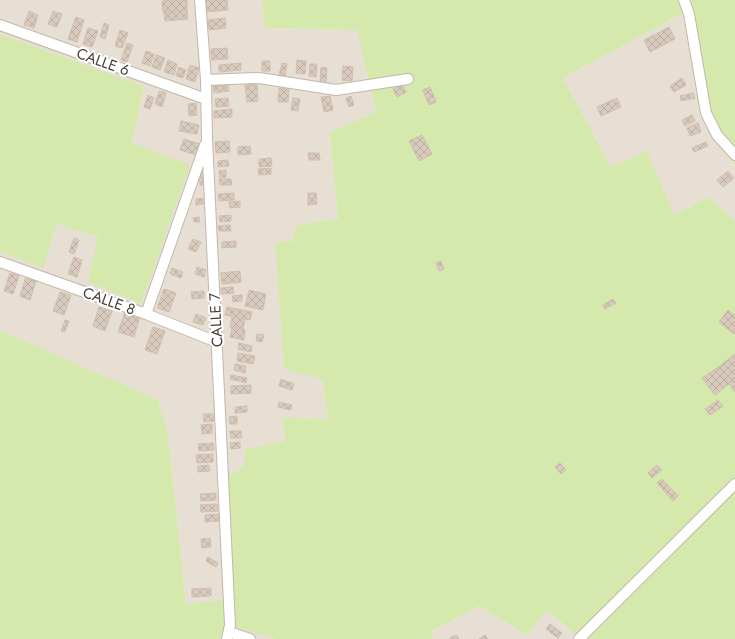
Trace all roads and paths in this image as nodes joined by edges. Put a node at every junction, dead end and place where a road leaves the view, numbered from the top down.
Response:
1 (200, 0) edge
2 (684, 0) edge
3 (0, 25) edge
4 (408, 79) dead end
5 (206, 80) junction
6 (206, 99) junction
7 (207, 139) junction
8 (735, 156) edge
9 (0, 262) edge
10 (146, 314) junction
11 (217, 342) junction
12 (735, 484) edge
13 (228, 635) edge
14 (250, 639) edge
15 (579, 639) edge

1 - 5 street, CALLE 7
2 - 8 street
3 - 6 street, CALLE 6
4 - 5 street
5 - 6 street, CALLE 7
6 - 7 street, CALLE 7
7 - 10 street
7 - 11 street, CALLE 7
9 - 10 street, CALLE 8
10 - 11 street, CALLE 8
11 - 13 street, CALLE 7
12 - 15 street
13 - 14 street

